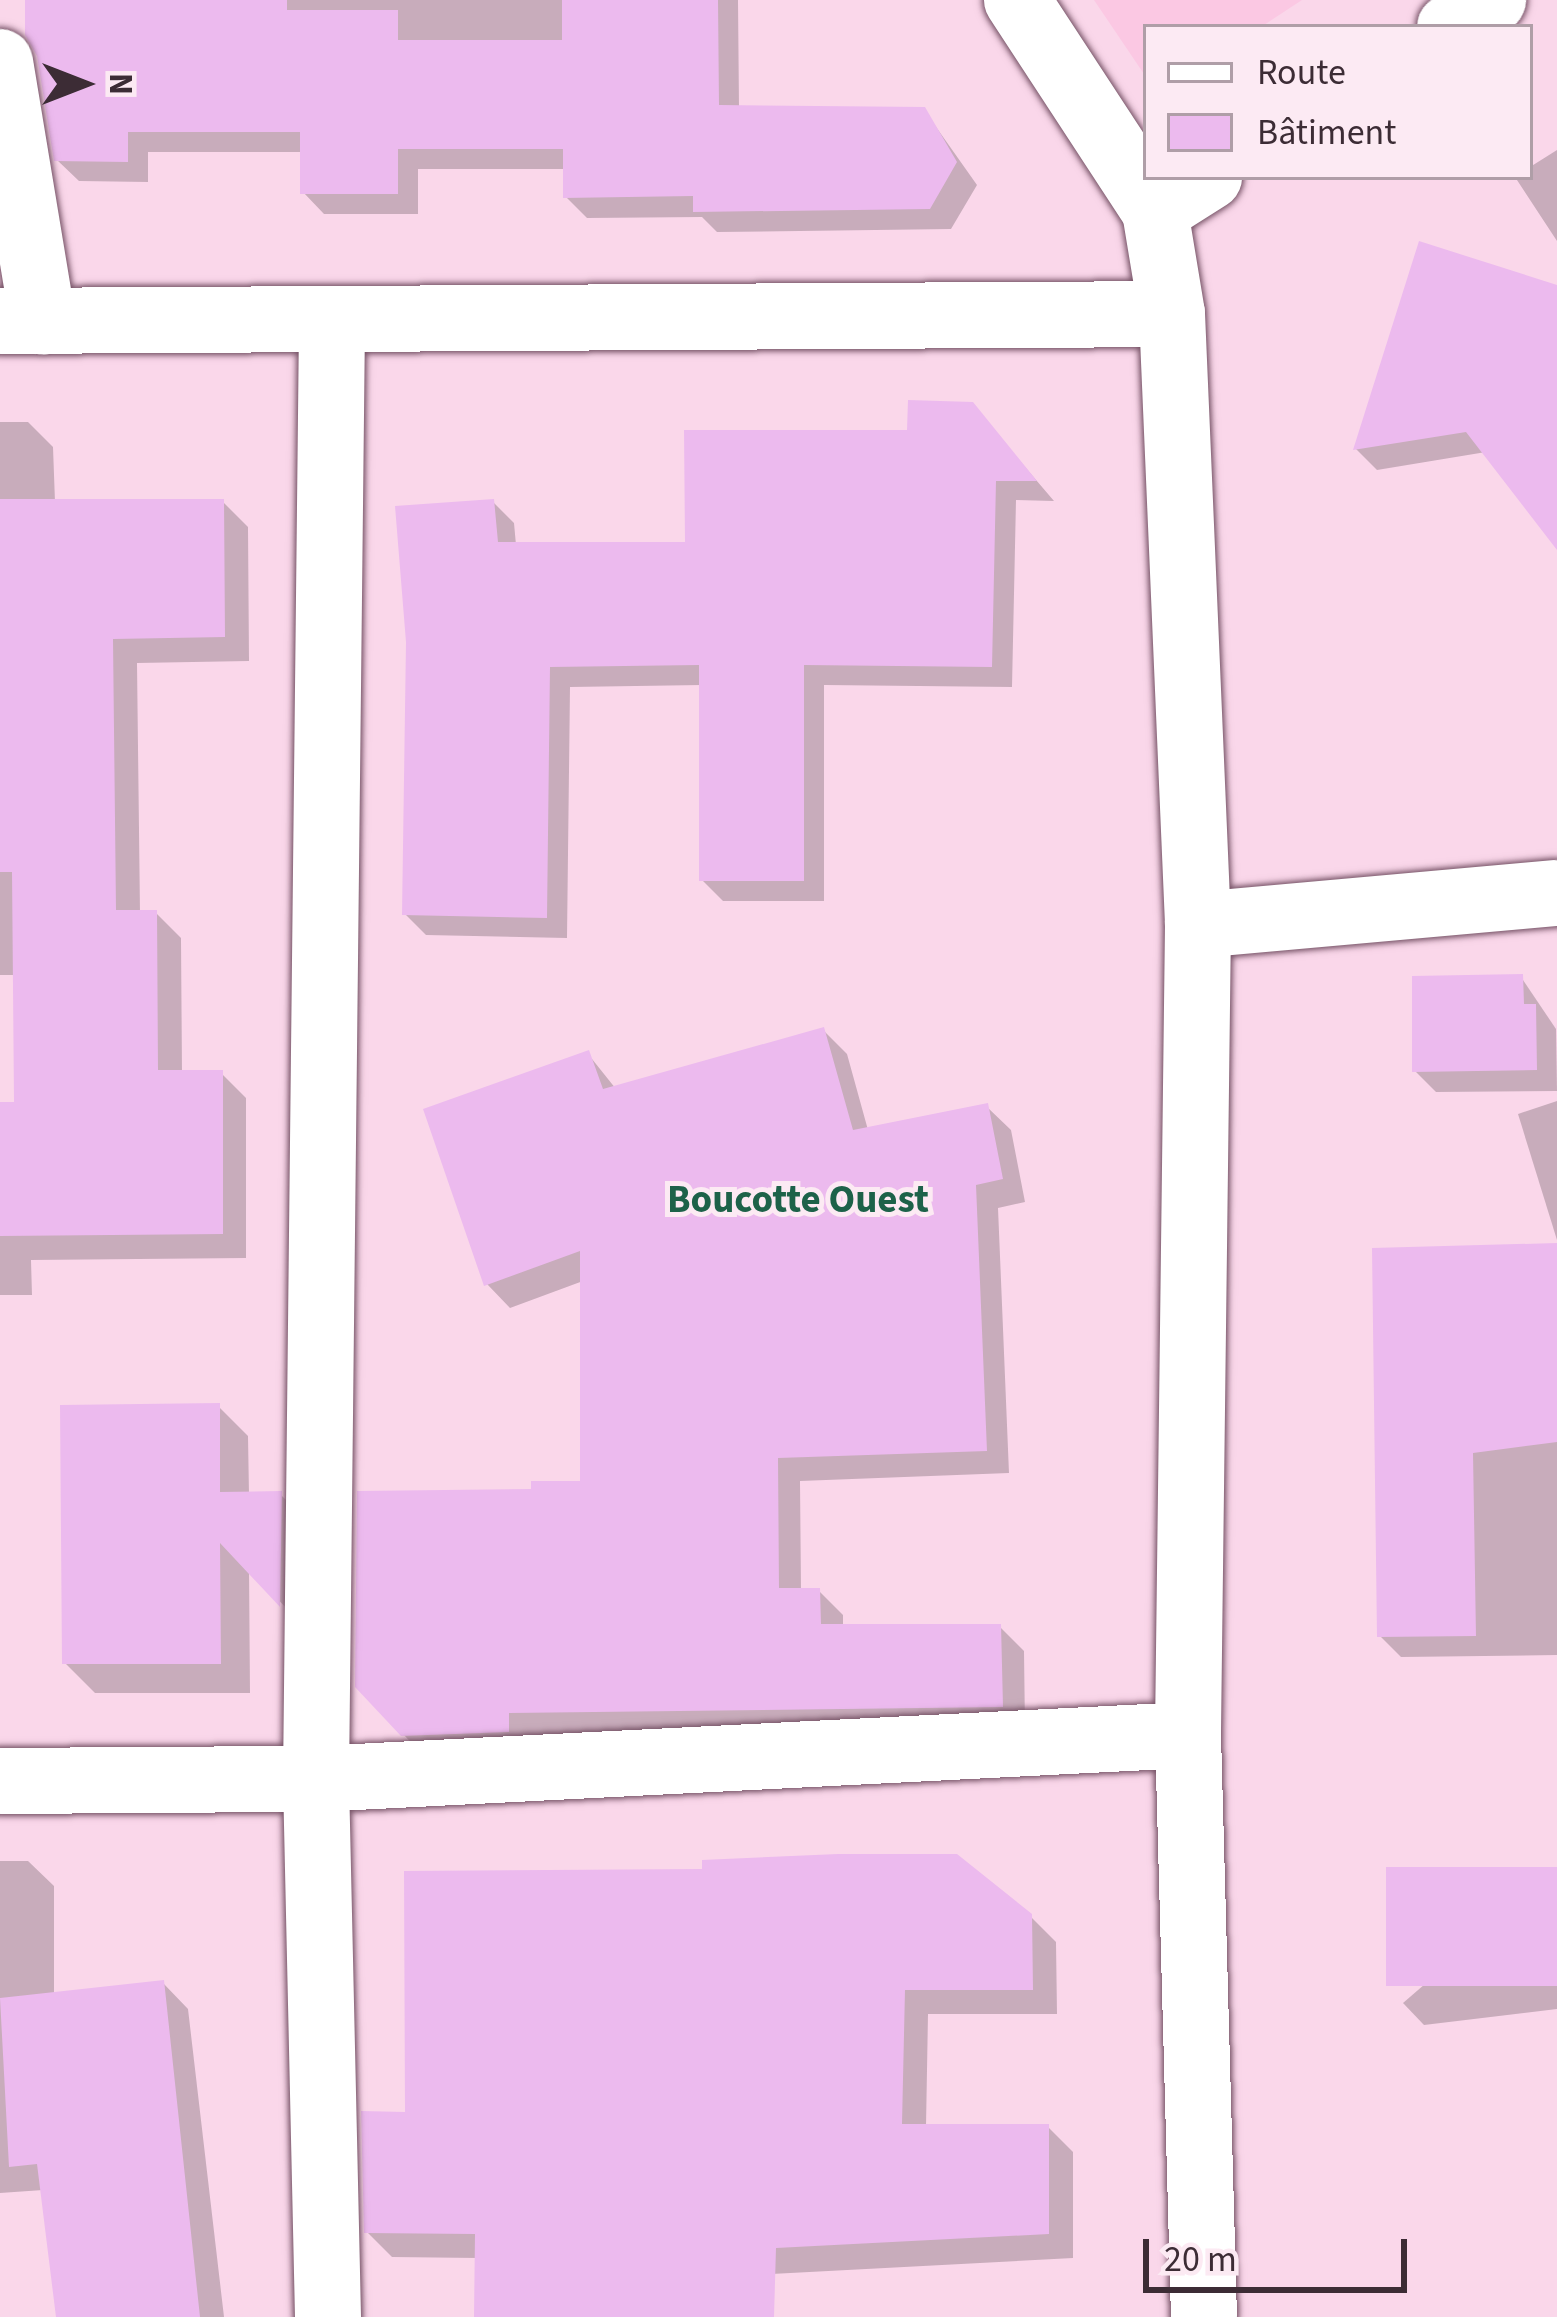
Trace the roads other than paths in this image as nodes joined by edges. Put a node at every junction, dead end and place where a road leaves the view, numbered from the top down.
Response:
1 (1017, 0) edge
2 (1493, 0) edge
3 (1455, 24) edge
4 (0, 62) edge
5 (1143, 148) edge
6 (1182, 194) edge
7 (1172, 314) junction
8 (21, 321) edge
9 (332, 323) junction
10 (1557, 893) edge
11 (1198, 926) junction
12 (1188, 1735) junction
13 (316, 1779) junction
14 (0, 1781) edge
15 (328, 2317) edge
16 (1204, 2317) edge

1 - 5 street
2 - 3 street
4 - 8 street
6 - 7 street
7 - 9 street
7 - 11 street
8 - 9 street
9 - 13 street
10 - 11 street
11 - 12 street
12 - 13 street
12 - 16 street
13 - 14 street
13 - 15 street

